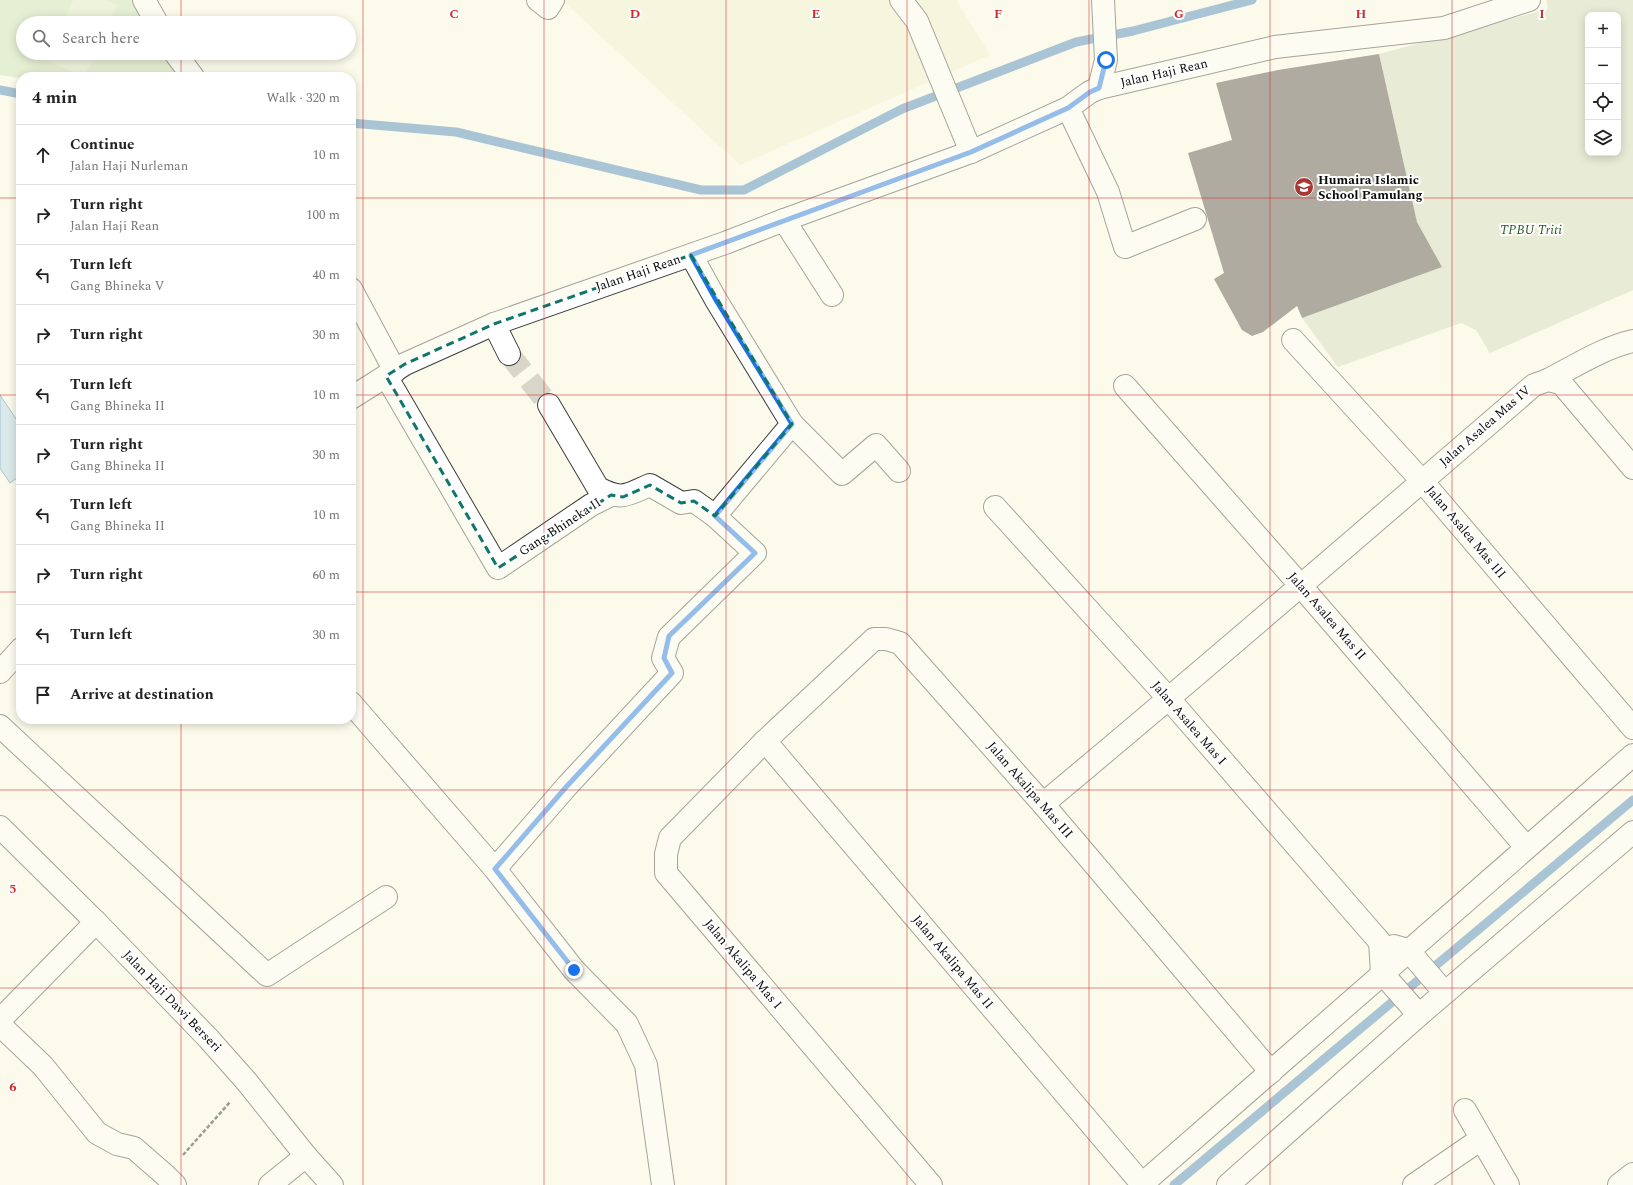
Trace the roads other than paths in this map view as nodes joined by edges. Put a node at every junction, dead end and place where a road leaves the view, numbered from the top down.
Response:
1 (144, 0) edge
2 (538, 0) edge
3 (553, 0) edge
4 (901, 0) edge
5 (1103, 0) edge
6 (1529, 0) edge
7 (153, 16) edge
8 (180, 60) edge
9 (189, 72) edge
10 (1099, 88) junction
11 (1068, 108) junction
12 (971, 152) junction
13 (784, 220) junction
14 (1195, 220) dead end
15 (691, 255) junction
16 (832, 295) dead end
17 (356, 299) edge
18 (494, 324) junction
19 (1293, 340) dead end
20 (1633, 341) edge
21 (509, 354) tunnel mouth
22 (391, 374) junction
23 (1548, 380) junction
24 (1125, 386) dead end
25 (356, 395) edge
26 (549, 406) tunnel mouth
27 (792, 424) junction
28 (1633, 468) edge
29 (899, 471) dead end
30 (1422, 481) junction
31 (611, 494) junction
32 (995, 507) dead end
33 (715, 516) junction
34 (1300, 585) junction
35 (16, 654) edge
36 (0, 672) edge
37 (1169, 699) junction
38 (356, 709) edge
39 (0, 726) edge
40 (1633, 728) edge
41 (765, 741) junction
42 (1633, 755) edge
43 (1043, 804) junction
44 (0, 827) edge
45 (1633, 832) edge
46 (1526, 847) junction
47 (495, 869) junction
48 (386, 897) dead end
49 (96, 922) junction
50 (1380, 942) junction
51 (1408, 950) junction
52 (1382, 973) junction
53 (1444, 993) junction
54 (1419, 1015) junction
55 (0, 1020) edge
56 (0, 1024) edge
57 (1271, 1072) junction
58 (1464, 1110) dead end
59 (1481, 1139) junction
60 (306, 1156) junction
61 (1633, 1174) edge
62 (170, 1180) edge
63 (270, 1185) edge
64 (332, 1185) edge
65 (663, 1185) edge
66 (931, 1185) edge
67 (1141, 1185) edge
68 (1228, 1185) edge
69 (1414, 1185) edge
70 (1508, 1185) edge
71 (1619, 1185) edge

1 - 7 street
2 - 3 street
4 - 12 street
5 - 10 street
6 - 10 street, Jalan Haji Rean
8 - 9 street
10 - 11 street, Jalan Haji Rean
11 - 12 street, Jalan Haji Rean
11 - 14 street
12 - 13 street, Jalan Haji Rean
13 - 15 street, Jalan Haji Rean
13 - 16 street
15 - 18 street, Jalan Haji Rean
15 - 27 street
17 - 22 street, Gang Bhineka II
18 - 21 street
18 - 22 street, Jalan Haji Rean
19 - 30 street, Jalan Asalea Mas III
20 - 23 street, Jalan Asalea Mas IV
22 - 25 street, Jalan Haji Rean
22 - 31 street, Gang Bhineka II
23 - 28 street
23 - 30 street, Jalan Asalea Mas IV
24 - 34 street, Jalan Asalea Mas II
26 - 31 street
27 - 29 street
27 - 33 street
30 - 34 street, Jalan Asalea Mas IV
30 - 40 street, Jalan Asalea Mas III
31 - 33 street, Gang Bhineka II
32 - 37 street, Jalan Asalea Mas I
33 - 47 street, Gang Bhineka II
34 - 37 street, Jalan Asalea Mas IV
34 - 46 street, Jalan Asalea Mas II
35 - 36 street
37 - 43 street, Jalan Asalea Mas IV
37 - 50 street, Jalan Asalea Mas I
38 - 47 street
39 - 48 street
41 - 43 street, Jalan Akalipa Mas III
41 - 66 street, Jalan Akalipa Mas I
41 - 67 street, Jalan Akalipa Mas II
42 - 46 street
43 - 57 street, Jalan Akalipa Mas III
44 - 49 street, Jalan Haji Dawi Berseri
45 - 53 street
46 - 51 street
47 - 65 street
49 - 55 street
49 - 60 street, Jalan Haji Dawi Berseri
50 - 51 street
50 - 52 street
51 - 52 street
51 - 53 street
52 - 54 street
52 - 57 street
53 - 54 street
54 - 68 street
56 - 62 street
57 - 67 street
58 - 59 street
59 - 69 street
59 - 70 street
60 - 63 street
60 - 64 street, Jalan Haji Dawi Berseri
61 - 71 street

